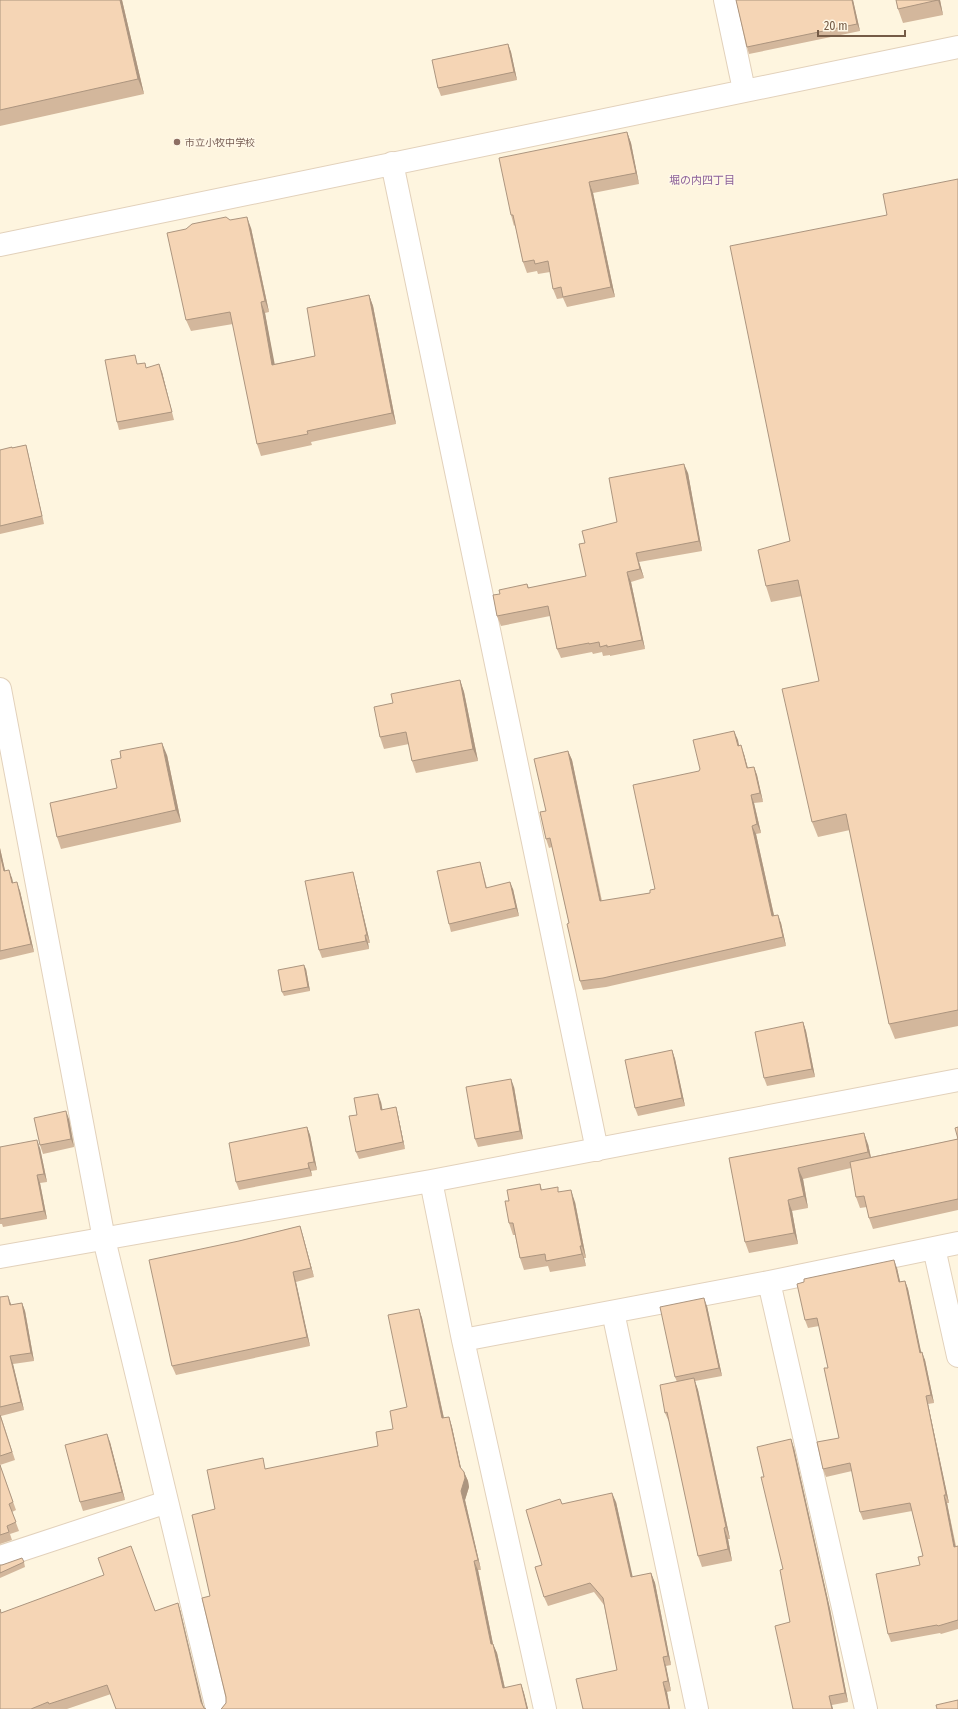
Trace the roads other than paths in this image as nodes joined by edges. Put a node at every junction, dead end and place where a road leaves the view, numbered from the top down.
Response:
1 (725, 0) edge
2 (958, 47) edge
3 (744, 90) junction
4 (392, 163) junction
5 (0, 245) edge
6 (0, 690) edge
7 (958, 1080) edge
8 (597, 1150) junction
9 (431, 1182) junction
10 (104, 1239) junction
11 (958, 1243) edge
12 (934, 1248) junction
13 (0, 1257) edge
14 (769, 1282) junction
15 (613, 1312) junction
16 (463, 1340) junction
17 (958, 1356) edge
18 (167, 1502) junction
19 (0, 1557) edge
20 (217, 1709) edge
21 (545, 1709) edge
22 (697, 1709) edge
23 (866, 1709) edge

1 - 3 street
2 - 3 street
3 - 4 street
4 - 5 street
4 - 8 street
6 - 10 street
7 - 8 street
8 - 9 street
9 - 10 street
9 - 16 street
10 - 13 street
10 - 18 street
11 - 12 street
12 - 14 street
12 - 17 street
14 - 15 street
14 - 23 street
15 - 16 street
15 - 22 street
16 - 21 street
18 - 19 street
18 - 20 street

